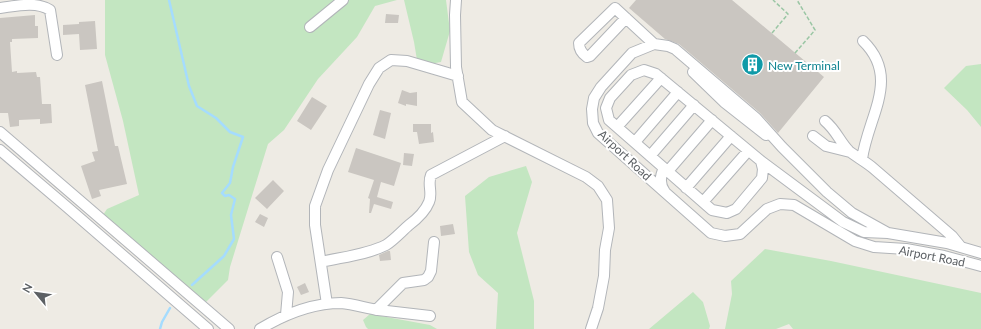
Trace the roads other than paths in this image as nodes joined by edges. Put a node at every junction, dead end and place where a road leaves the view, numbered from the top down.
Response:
1 (343, 0) edge
2 (456, 0) edge
3 (0, 8) edge
4 (626, 18) junction
5 (310, 27) dead end
6 (863, 41) dead end
7 (654, 44) junction
8 (57, 55) dead end
9 (458, 76) junction
10 (661, 78) junction
11 (678, 92) junction
12 (694, 105) junction
13 (712, 120) junction
14 (825, 121) dead end
15 (617, 127) junction
16 (0, 132) edge
17 (505, 136) junction
18 (731, 136) junction
19 (814, 136) dead end
20 (635, 142) junction
21 (0, 150) edge
22 (748, 151) junction
23 (850, 152) junction
24 (653, 158) junction
25 (862, 159) junction
26 (761, 161) junction
27 (630, 162) junction
28 (666, 170) junction
29 (686, 188) junction
30 (675, 201) junction
31 (704, 202) junction
32 (888, 233) junction
33 (434, 242) dead end
34 (961, 247) junction
35 (981, 253) edge
36 (277, 257) dead end
37 (321, 262) junction
38 (981, 266) edge
39 (327, 304) junction
40 (376, 310) junction
41 (286, 315) junction
42 (430, 316) dead end
43 (208, 329) edge
44 (229, 329) edge
45 (260, 329) edge
46 (591, 329) edge

1 - 5 street
2 - 9 street
3 - 8 street
4 - 4 street
4 - 7 street
6 - 25 street
7 - 27 street, Airport Road
7 - 32 street, Airport Road
9 - 17 street
9 - 37 street
10 - 11 street, Airport Road
10 - 15 street
10 - 15 street, Airport Road
11 - 12 street, Airport Road
11 - 20 street
12 - 13 street, Airport Road
12 - 24 street
13 - 18 street, Airport Road
13 - 28 street
14 - 23 street
15 - 20 street, Airport Road
16 - 44 street
17 - 37 street
17 - 46 street
18 - 22 street, Airport Road
18 - 29 street
19 - 23 street
20 - 24 street, Airport Road
21 - 43 street
22 - 26 street, Airport Road
22 - 31 street
23 - 25 street
24 - 27 street
24 - 28 street, Airport Road
25 - 34 street
26 - 31 street, Airport Road
26 - 32 street, Airport Road
27 - 30 street, Airport Road
28 - 29 street, Airport Road
28 - 30 street
29 - 31 street, Airport Road
30 - 38 street, Airport Road
32 - 34 street, Airport Road
33 - 40 street
34 - 35 street, Airport Road
36 - 41 street
37 - 39 street
39 - 40 street
39 - 41 street
40 - 42 street
41 - 45 street

